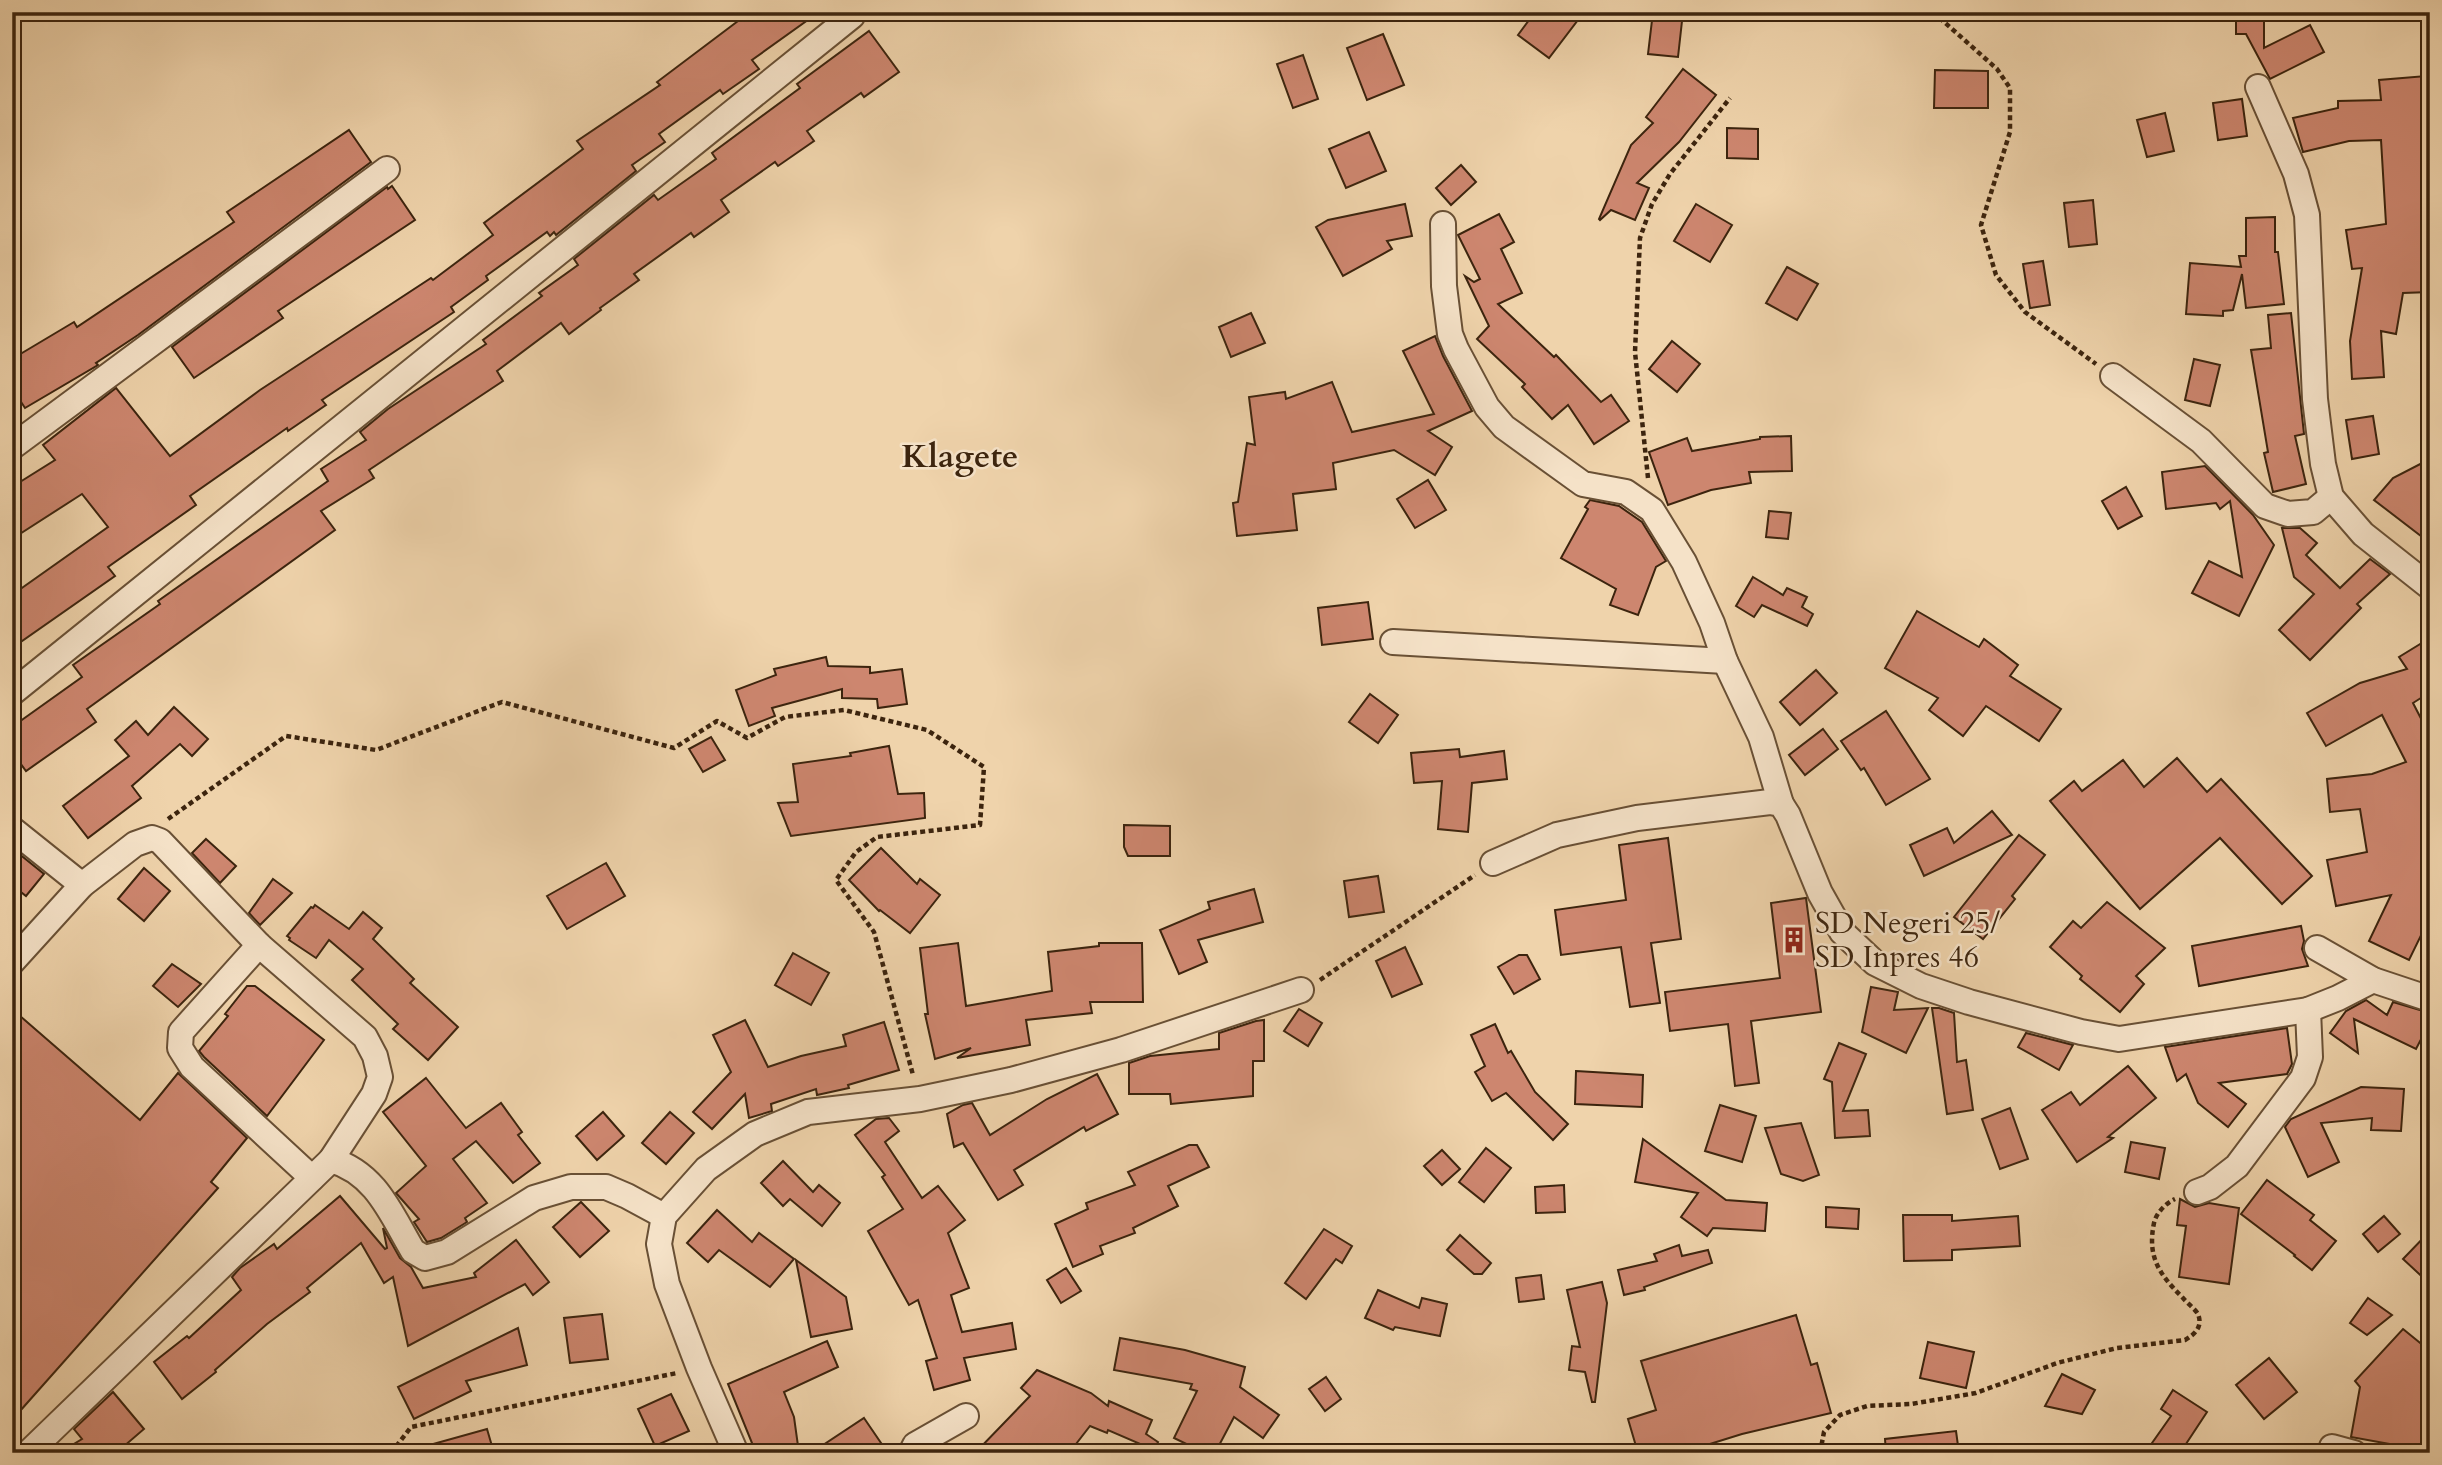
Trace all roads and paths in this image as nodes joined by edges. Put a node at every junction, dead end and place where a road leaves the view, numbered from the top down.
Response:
1 (1933, 12) edge
2 (852, 16) dead end
3 (2258, 87) dead end
4 (1730, 98) dead end
5 (387, 169) dead end
6 (1443, 224) dead end
7 (2113, 376) joint
8 (12, 447) edge
9 (2331, 497) junction
10 (1652, 510) junction
11 (2430, 587) edge
12 (1393, 642) dead end
13 (1725, 661) junction
14 (12, 693) edge
15 (1782, 804) junction
16 (12, 829) edge
17 (152, 838) junction
18 (1493, 863) joint
19 (82, 885) junction
20 (259, 945) junction
21 (2317, 948) dead end
22 (12, 962) edge
23 (2374, 980) junction
24 (1301, 990) joint
25 (2428, 993) edge
26 (2308, 1010) junction
27 (920, 1099) junction
28 (331, 1160) junction
29 (312, 1178) junction
30 (2197, 1192) joint
31 (664, 1216) junction
32 (698, 1368) junction
33 (966, 1416) dead end
34 (28, 1453) edge
35 (391, 1453) edge
36 (736, 1453) edge
37 (911, 1453) edge
38 (1820, 1453) edge

1 - 7 path
2 - 14 street
3 - 9 street
4 - 10 path
5 - 8 street
6 - 10 street
7 - 9 street
9 - 11 street
10 - 13 street
12 - 13 street
13 - 15 street
15 - 18 street
15 - 26 street
16 - 19 street
17 - 19 street
17 - 20 street
17 - 27 path
18 - 24 path
19 - 22 street
20 - 28 street
20 - 29 street
21 - 23 street
23 - 25 street
23 - 26 street
24 - 27 street
26 - 30 street
27 - 31 street
28 - 29 street
28 - 31 street
29 - 34 street
30 - 38 path
31 - 32 street
32 - 35 path
32 - 36 street
33 - 37 street

